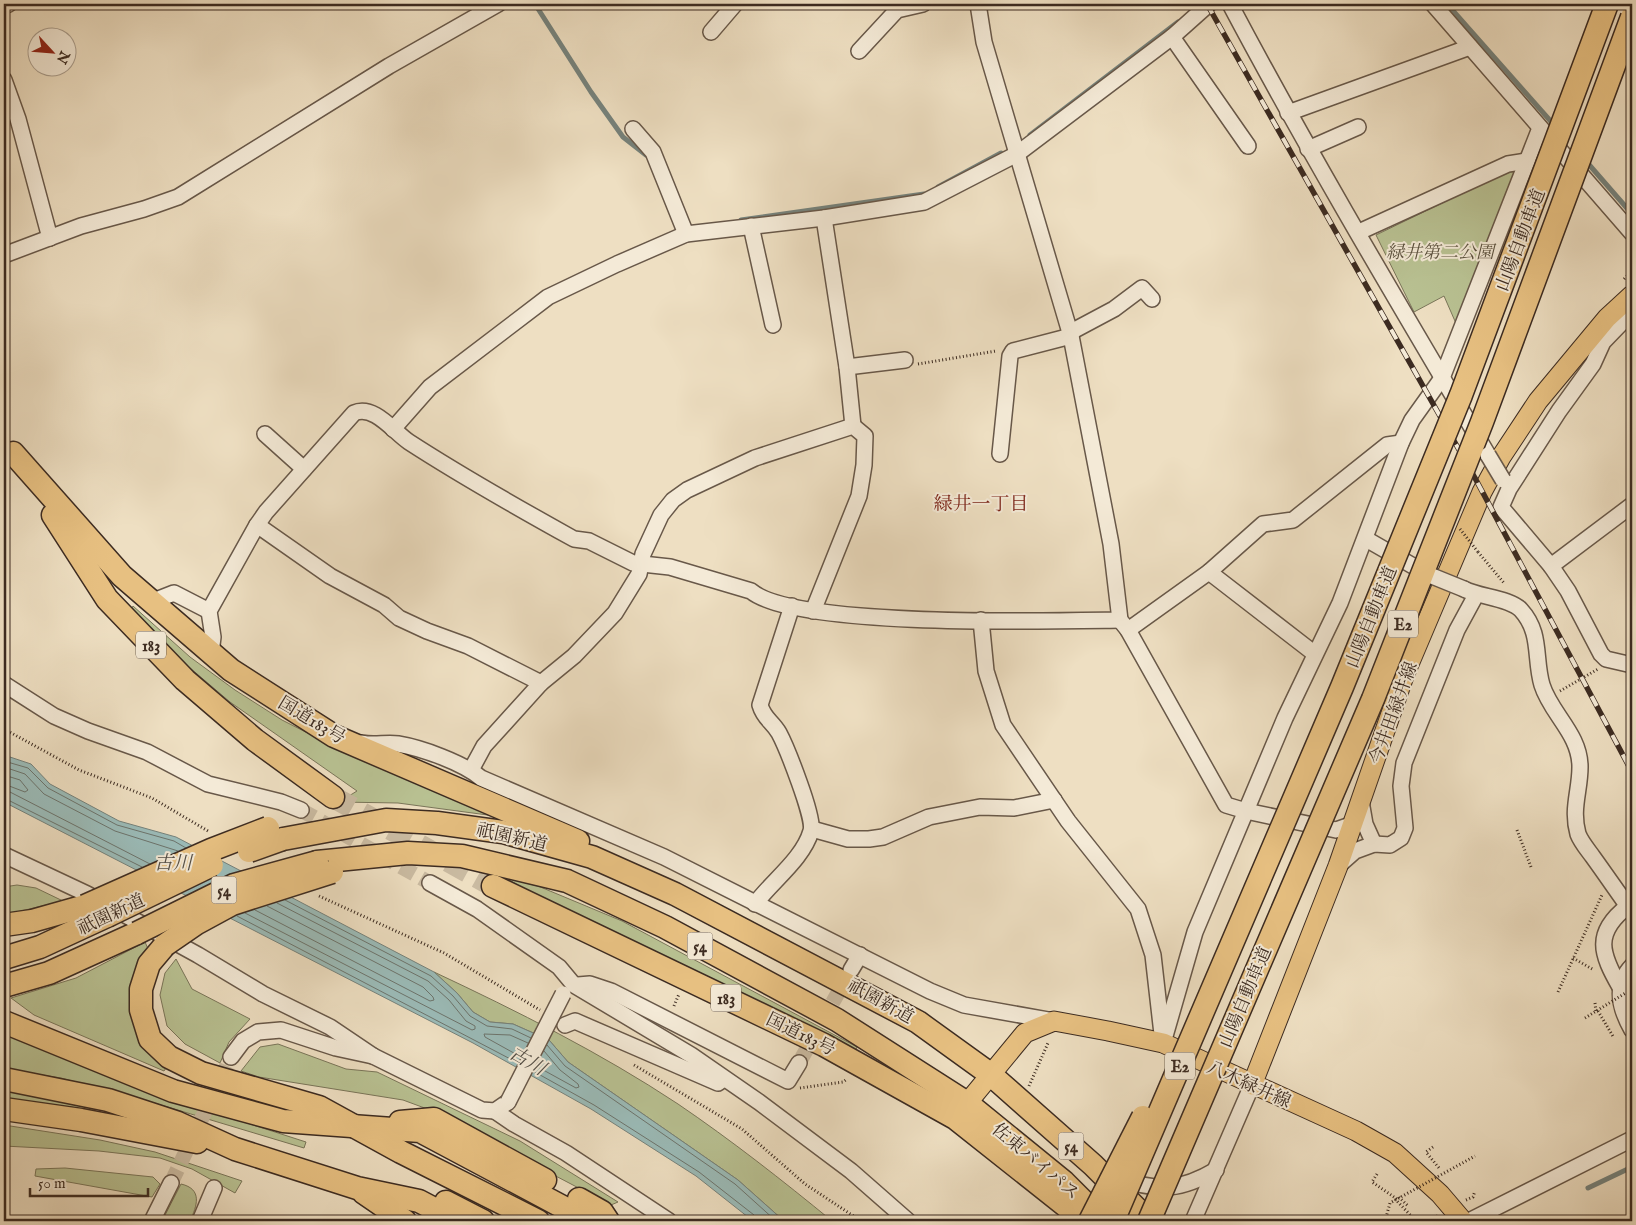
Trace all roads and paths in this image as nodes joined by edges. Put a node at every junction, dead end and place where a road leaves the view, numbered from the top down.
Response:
1 (8, 4) edge
2 (498, 4) edge
3 (735, 4) edge
4 (923, 4) edge
5 (978, 4) edge
6 (1209, 4) edge
7 (1230, 4) edge
8 (1433, 4) edge
9 (1606, 4) edge
10 (4, 6) edge
11 (1632, 17) edge
12 (710, 32) dead end
13 (1172, 37) junction
14 (1470, 47) junction
15 (859, 51) dead end
16 (4, 80) edge
17 (1288, 113) junction
18 (1358, 127) dead end
19 (1540, 128) junction
20 (633, 130) dead end
21 (1248, 146) dead end
22 (1308, 149) junction
23 (1017, 154) junction
24 (1527, 161) junction
25 (824, 218) junction
26 (751, 226) junction
27 (1359, 232) junction
28 (1632, 233) edge
29 (686, 234) junction
30 (50, 238) junction
31 (4, 255) edge
32 (1632, 295) edge
33 (1152, 299) dead end
34 (1632, 312) edge
35 (773, 325) dead end
36 (1070, 334) junction
37 (1005, 349) dead end
38 (905, 360) joint
39 (847, 367) junction
40 (1442, 378) junction
41 (853, 426) junction
42 (393, 429) junction
43 (265, 434) dead end
44 (1401, 443) junction
45 (8, 445) edge
46 (1000, 454) dead end
47 (304, 469) junction
48 (1506, 484) junction
49 (1632, 505) edge
50 (258, 525) junction
51 (1458, 526) dead end
52 (1366, 539) junction
53 (641, 565) junction
54 (1550, 566) junction
55 (1209, 572) junction
56 (1504, 583) dead end
57 (1470, 592) junction
58 (151, 602) junction
59 (792, 606) junction
60 (209, 611) junction
61 (813, 611) junction
62 (981, 620) junction
63 (1124, 625) junction
64 (211, 653) junction
65 (1315, 654) junction
66 (1606, 659) junction
67 (1632, 665) edge
68 (542, 683) junction
69 (4, 684) edge
70 (1558, 693) dead end
71 (4, 730) edge
72 (334, 736) junction
73 (471, 770) junction
74 (334, 797) tunnel mouth
75 (1054, 800) junction
76 (1361, 801) junction
77 (301, 810) tunnel mouth
78 (1246, 811) junction
79 (812, 829) junction
80 (1517, 830) dead end
81 (1345, 833) junction
82 (213, 834) dead end
83 (276, 834) junction
84 (1374, 844) junction
85 (4, 855) edge
86 (1338, 866) junction
87 (324, 867) junction
88 (1531, 867) dead end
89 (1608, 880) junction
90 (430, 883) tunnel mouth
91 (493, 886) tunnel mouth
92 (312, 892) dead end
93 (675, 894) junction
94 (755, 904) junction
95 (1630, 909) edge
96 (1246, 910) junction
97 (4, 925) edge
98 (860, 956) junction
99 (4, 958) edge
100 (1573, 958) junction
101 (1632, 966) edge
102 (852, 970) tunnel mouth
103 (1598, 972) dead end
104 (4, 986) edge
105 (1626, 988) edge
106 (569, 989) junction
107 (1558, 992) dead end
108 (1595, 1003) dead end
109 (1597, 1011) junction
110 (1585, 1018) dead end
111 (1054, 1021) junction
112 (4, 1022) edge
113 (1631, 1024) edge
114 (565, 1025) joint
115 (1614, 1038) dead end
116 (1048, 1043) dead end
117 (1163, 1043) junction
118 (373, 1056) junction
119 (231, 1057) tunnel mouth
120 (627, 1060) dead end
121 (799, 1063) tunnel mouth
122 (990, 1074) junction
123 (4, 1079) edge
124 (726, 1079) junction
125 (843, 1082) dead end
126 (1252, 1085) junction
127 (1028, 1087) dead end
128 (797, 1089) dead end
129 (501, 1106) junction
130 (4, 1109) edge
131 (961, 1110) junction
132 (357, 1127) junction
133 (1632, 1139) edge
134 (1433, 1147) dead end
135 (235, 1149) junction
136 (1475, 1156) dead end
137 (1093, 1165) junction
138 (1216, 1170) junction
139 (1443, 1173) junction
140 (1377, 1174) dead end
141 (171, 1183) tunnel mouth
142 (214, 1188) dead end
143 (357, 1188) junction
144 (1475, 1190) dead end
145 (1473, 1197) dead end
146 (1397, 1199) junction
147 (1408, 1206) dead end
148 (152, 1221) edge
149 (200, 1221) edge
150 (379, 1221) edge
151 (388, 1221) edge
152 (405, 1221) edge
153 (428, 1221) edge
154 (458, 1221) edge
155 (482, 1221) edge
156 (512, 1221) edge
157 (538, 1221) edge
158 (561, 1221) edge
159 (589, 1221) edge
160 (608, 1221) edge
161 (669, 1221) edge
162 (861, 1221) edge
163 (908, 1221) edge
164 (1085, 1221) edge
165 (1090, 1221) edge
166 (1103, 1221) edge
167 (1113, 1221) edge
168 (1149, 1221) edge
169 (1194, 1221) edge
170 (1385, 1221) edge
171 (1416, 1221) edge
172 (1463, 1221) edge
173 (1469, 1221) edge

1 - 10 street
2 - 30 street
3 - 12 street
4 - 15 street
5 - 23 street
6 - 13 street
7 - 17 street
8 - 14 street
9 - 96 highway, 山陽自動車道 / E2, bridge
11 - 168 highway, 山陽自動車道 / E2, bridge
13 - 21 street
13 - 23 street
14 - 17 street
14 - 19 street
16 - 30 street
17 - 22 street
18 - 22 street
19 - 24 street
19 - 28 street
20 - 29 street
22 - 27 street
23 - 25 street
23 - 36 street
24 - 27 street
24 - 40 street
25 - 26 street
25 - 39 street
26 - 29 street
26 - 35 street
27 - 40 street
29 - 42 street
30 - 31 street
32 - 76 main road, 今井田緑井線
33 - 36 street
34 - 48 street
36 - 46 street
36 - 63 street
37 - 38 path
38 - 39 street
39 - 41 street
40 - 44 street
40 - 48 street, bridge
41 - 53 street
41 - 61 street
42 - 47 street
42 - 53 street
43 - 47 street
44 - 52 street
44 - 55 street
45 - 58 highway, 国道183号 / 183
45 - 74 highway, 国道183号 / 183
47 - 50 street
48 - 54 street
49 - 54 street
50 - 60 street
50 - 68 street
51 - 56 path, bridge
52 - 57 street, bridge
52 - 65 street
53 - 59 street
53 - 68 street
54 - 66 street
55 - 63 street
55 - 65 street
57 - 84 street
57 - 89 street
58 - 60 street
58 - 64 highway, 国道183号 / 183
59 - 61 street
59 - 79 street
60 - 64 street
61 - 62 street
62 - 63 street
62 - 75 street
63 - 78 street
64 - 72 highway, 国道183号 / 183
65 - 78 street
66 - 67 street
66 - 70 path
68 - 73 street
69 - 77 street
71 - 82 path
72 - 73 street
72 - 93 highway, 国道183号 / 183
73 - 94 street
75 - 79 street
75 - 117 street
76 - 81 main road, 今井田緑井線
76 - 84 street
78 - 81 street
78 - 117 street
79 - 94 street
80 - 88 path
81 - 86 main road, 今井田緑井線
83 - 93 highway, 祇園新道 / 54
83 - 97 highway, bridge
83 - 99 highway, 祇園新道 / 54, bridge
84 - 86 street
85 - 118 street
86 - 126 main road, 今井田緑井線
87 - 104 highway, 祇園新道 / 54, bridge
87 - 131 highway, 祇園新道 / 54
87 - 132 highway, bridge
89 - 95 street
89 - 100 path
90 - 106 street
91 - 131 highway, 国道183号 / 183
92 - 114 path
93 - 122 highway, 祇園新道 / 54
94 - 98 street
95 - 105 street
96 - 165 highway, bridge
96 - 167 highway, 山陽自動車道 / E2, bridge
98 - 102 street
98 - 111 street
100 - 103 path
100 - 107 path
101 - 105 street
105 - 109 path, bridge
105 - 113 street
106 - 121 street
106 - 124 street
106 - 129 street, bridge
108 - 109 path, bridge
109 - 110 path, bridge
109 - 115 path
111 - 117 main road, 八木緑井線
111 - 122 main road
112 - 132 highway
114 - 124 street
116 - 127 path
117 - 126 main road, 八木緑井線
118 - 119 street
118 - 129 street
120 - 162 path
122 - 131 main road
122 - 137 highway, 佐東バイパス / 54
123 - 135 highway
124 - 163 street
125 - 128 path
126 - 138 street
126 - 172 main road, 八木緑井線
129 - 161 street
130 - 135 highway
131 - 164 highway, 国道183号 / 183
131 - 166 highway, 佐東バイパス / 54
132 - 156 highway
132 - 157 highway
132 - 158 highway
132 - 159 highway
132 - 160 highway
133 - 173 street
134 - 139 path
135 - 143 highway
136 - 139 path, bridge
137 - 138 street
137 - 168 highway, 佐東バイパス / 54
138 - 169 street
139 - 146 path, bridge
140 - 146 path
141 - 148 street
142 - 149 street
143 - 150 highway
143 - 151 highway
143 - 152 highway
143 - 153 highway
143 - 154 highway
143 - 155 highway
144 - 145 path
146 - 147 path
146 - 170 path, bridge
146 - 171 path

